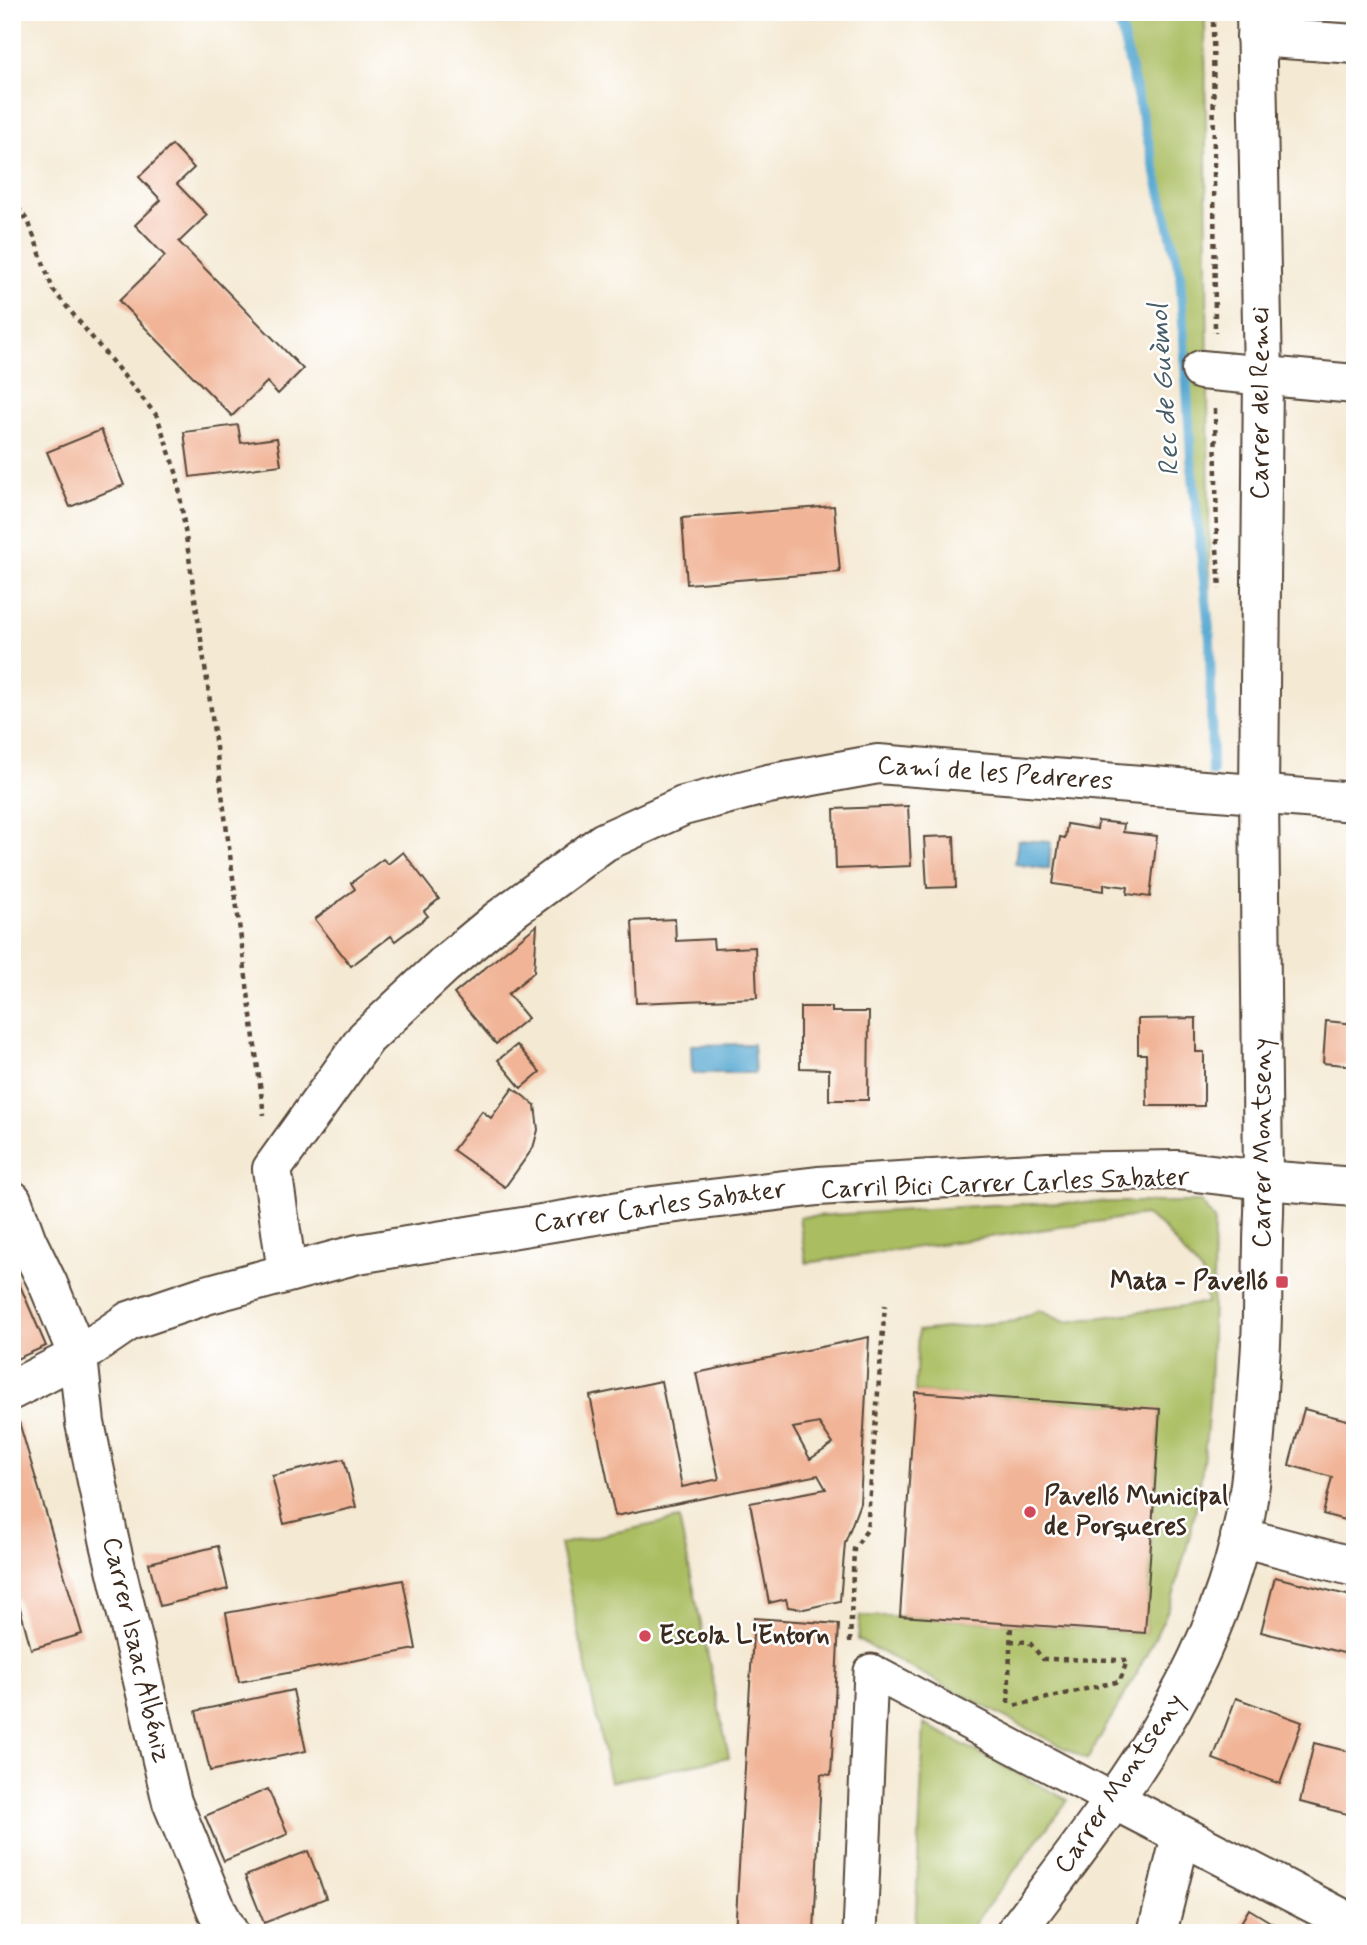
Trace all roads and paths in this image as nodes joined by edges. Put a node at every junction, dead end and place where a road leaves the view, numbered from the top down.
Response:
1 (1213, 12) edge
2 (1256, 25) edge
3 (1355, 44) edge
4 (12, 199) edge
5 (1208, 370) junction
6 (1263, 376) junction
7 (1355, 384) edge
8 (1220, 589) dead end
9 (1259, 793) junction
10 (1355, 802) edge
11 (272, 1169) junction
12 (1264, 1180) junction
13 (1355, 1187) edge
14 (12, 1200) edge
15 (287, 1272) junction
16 (885, 1305) dead end
17 (78, 1356) junction
18 (12, 1390) edge
19 (1241, 1537) junction
20 (1355, 1567) edge
21 (1011, 1623) dead end
22 (1010, 1641) junction
23 (871, 1671) junction
24 (1008, 1696) dead end
25 (1008, 1707) dead end
26 (1114, 1800) junction
27 (1181, 1836) junction
28 (1355, 1925) edge
29 (229, 1933) edge
30 (860, 1933) edge
31 (1015, 1933) edge
32 (1157, 1933) edge

1 - 5 path
2 - 3 street
2 - 6 street, Carrer del Remei
4 - 11 path
5 - 6 street
5 - 8 path
6 - 7 street
6 - 9 street, Carrer del Remei
9 - 10 street, Camí de les Pedreres
9 - 11 street, Camí de les Pedreres
9 - 12 street, Carrer Montseny
11 - 15 street
12 - 13 street, Carrer Carles Sabater
12 - 15 street, Carrer Carles Sabater
12 - 19 street, Carrer Montseny
14 - 17 street, Carrer Isaac Albéniz
15 - 17 street, Carrer Carles Sabater
16 - 23 path
17 - 18 street, Carrer Carles Sabater
17 - 29 street, Carrer Isaac Albéniz
19 - 20 street
19 - 26 street, Carrer Montseny
21 - 22 path
22 - 24 path
22 - 25 path
23 - 26 street
23 - 30 street
26 - 27 street
26 - 31 street, Carrer Montseny
27 - 28 street
27 - 32 street

